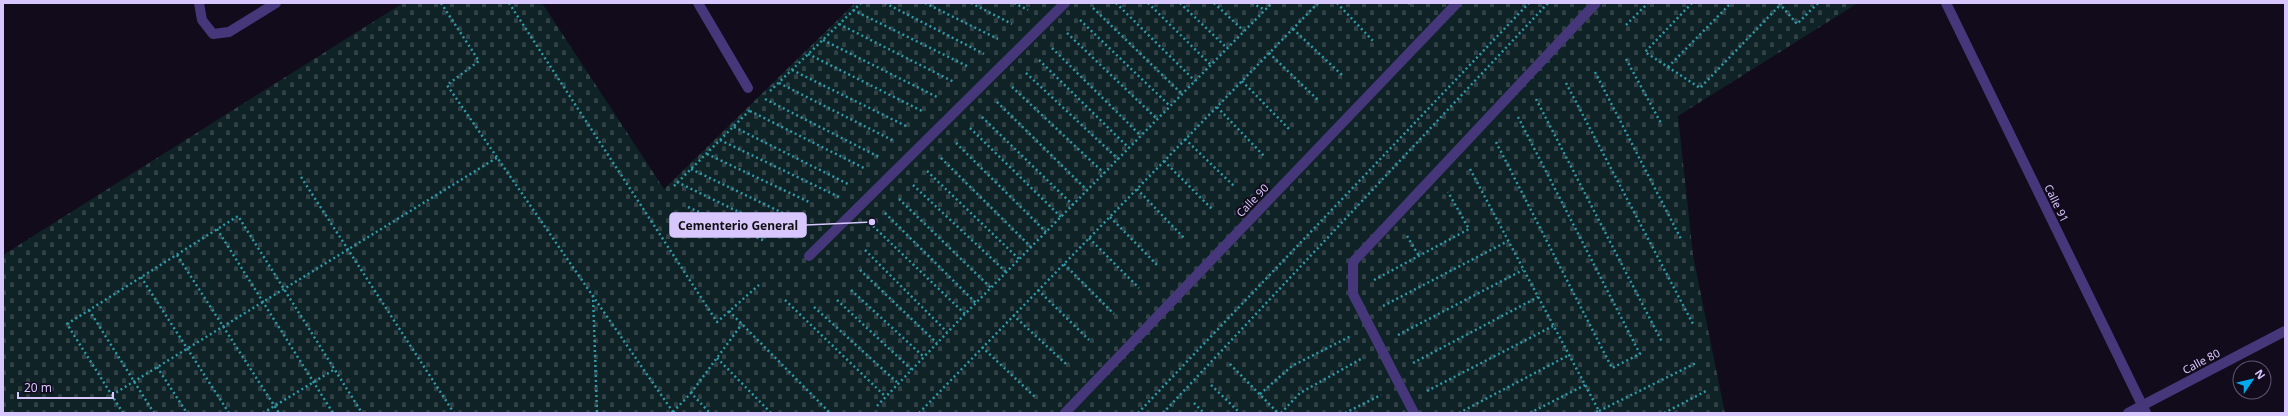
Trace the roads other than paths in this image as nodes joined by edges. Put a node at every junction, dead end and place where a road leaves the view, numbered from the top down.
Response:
1 (199, 3) edge
2 (276, 3) edge
3 (698, 3) edge
4 (1065, 3) edge
5 (1457, 3) edge
6 (1596, 3) edge
7 (1946, 3) edge
8 (748, 88) dead end
9 (809, 256) dead end
10 (2285, 331) edge
11 (2144, 409) edge
12 (1064, 413) edge
13 (1414, 413) edge
14 (2128, 413) edge

1 - 2 street
3 - 8 street
4 - 9 street
5 - 12 street, Calle 90
6 - 13 street
7 - 11 street, Calle 91
10 - 11 street, Calle 80
11 - 14 street, Calle 80

